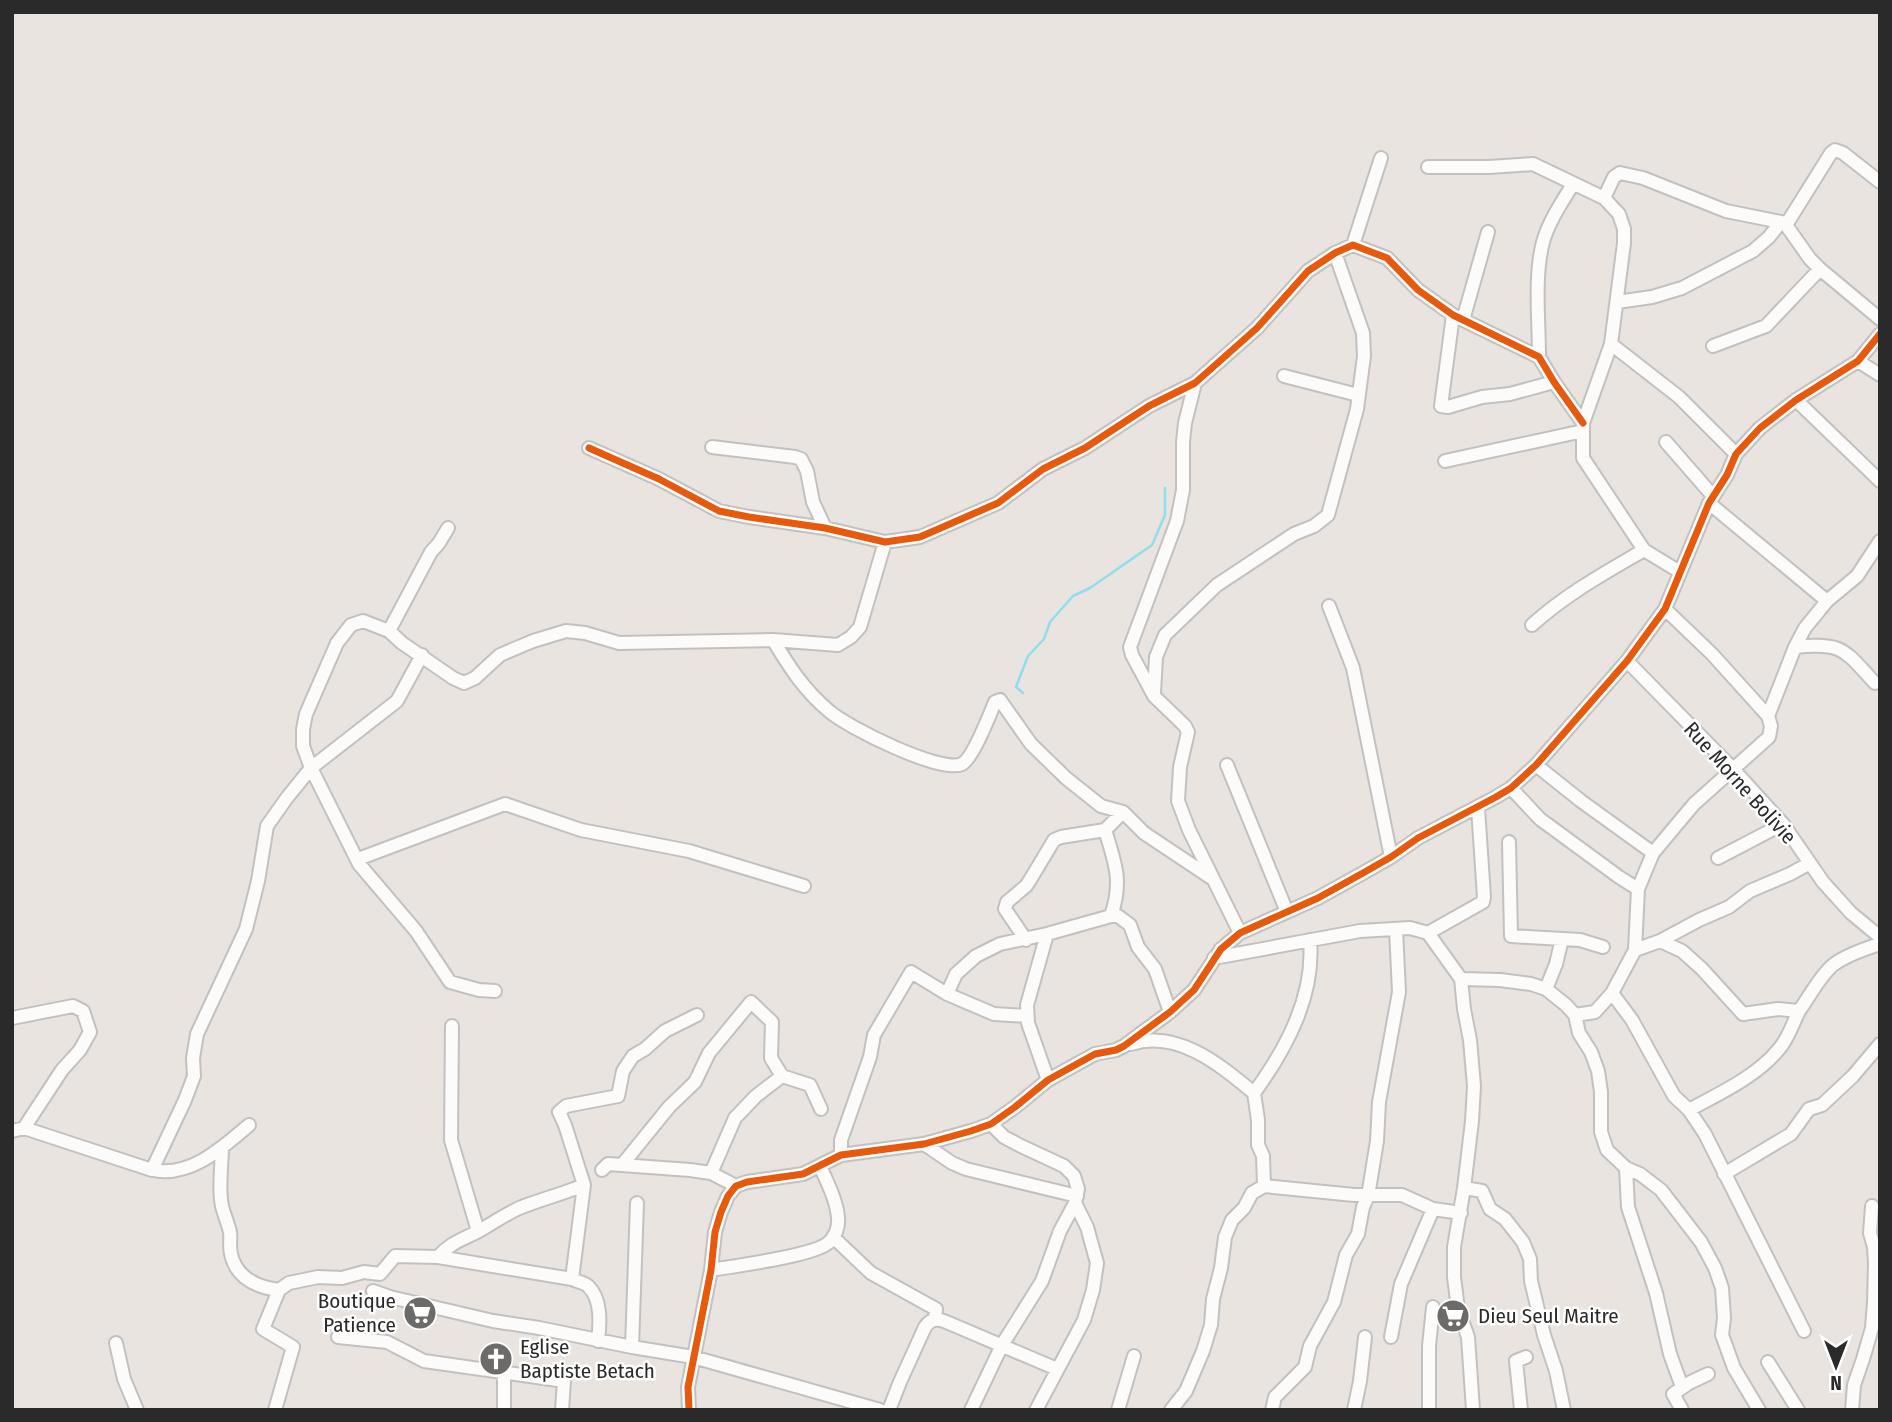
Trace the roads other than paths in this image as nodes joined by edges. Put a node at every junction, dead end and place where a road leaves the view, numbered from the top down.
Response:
1 (1381, 158) dead end
2 (1428, 167) dead end
3 (1880, 182) edge
4 (1573, 184) junction
5 (1604, 198) junction
6 (1784, 223) junction
7 (1488, 232) dead end
8 (1353, 245) junction
9 (1335, 253) junction
10 (1820, 269) junction
11 (1617, 302) junction
12 (1458, 317) junction
13 (1880, 319) edge
14 (1880, 334) edge
15 (1611, 344) junction
16 (1713, 346) dead end
17 (1539, 357) junction
18 (1858, 360) junction
19 (1880, 375) edge
20 (1284, 376) dead end
21 (1195, 383) junction
22 (1554, 383) junction
23 (1358, 394) junction
24 (1796, 400) junction
25 (1583, 427) junction
26 (1666, 442) dead end
27 (712, 447) dead end
28 (589, 449) dead end
29 (1736, 454) junction
30 (1445, 461) dead end
31 (1880, 481) edge
32 (1711, 500) junction
33 (448, 528) dead end
34 (825, 528) junction
35 (1880, 541) edge
36 (885, 542) junction
37 (1644, 550) junction
38 (1680, 572) junction
39 (1827, 601) junction
40 (1329, 606) dead end
41 (1665, 609) junction
42 (1531, 625) dead end
43 (389, 631) junction
44 (773, 640) junction
45 (1795, 647) junction
46 (422, 655) junction
47 (1627, 662) junction
48 (1875, 683) dead end
49 (1154, 695) junction
50 (1768, 716) junction
51 (1227, 765) dead end
52 (1536, 765) junction
53 (311, 768) junction
54 (1732, 768) junction
55 (1511, 788) junction
56 (1478, 808) junction
57 (1123, 812) junction
58 (1783, 824) junction
59 (1105, 830) junction
60 (1509, 842) dead end
61 (1653, 853) junction
62 (1391, 857) junction
63 (1718, 858) dead end
64 (358, 859) junction
65 (1810, 863) junction
66 (1213, 879) junction
67 (804, 886) dead end
68 (1639, 889) junction
69 (1287, 912) junction
70 (1111, 916) junction
71 (1396, 929) junction
72 (1240, 933) junction
73 (1428, 933) junction
74 (1047, 934) junction
75 (1880, 937) edge
76 (1562, 939) junction
77 (1026, 940) junction
78 (1310, 940) junction
79 (1660, 941) junction
80 (1880, 944) edge
81 (1603, 947) dead end
82 (1635, 950) junction
83 (1214, 958) junction
84 (1461, 979) junction
85 (1546, 989) junction
86 (495, 991) dead end
87 (1612, 993) junction
88 (947, 994) junction
89 (1799, 1011) junction
90 (1170, 1012) junction
91 (1575, 1015) junction
92 (697, 1016) dead end
93 (1027, 1016) junction
94 (12, 1018) edge
95 (452, 1026) dead end
96 (1880, 1044) edge
97 (1124, 1046) junction
98 (782, 1076) junction
99 (1048, 1080) junction
100 (1254, 1093) junction
101 (821, 1109) dead end
102 (1689, 1110) junction
103 (991, 1124) junction
104 (249, 1125) dead end
105 (18, 1129) edge
106 (924, 1144) junction
107 (222, 1147) junction
108 (841, 1155) junction
109 (622, 1165) junction
110 (820, 1166) junction
111 (1626, 1168) junction
112 (152, 1170) junction
113 (602, 1170) dead end
114 (711, 1174) junction
115 (1724, 1174) junction
116 (584, 1185) junction
117 (736, 1186) junction
118 (1264, 1186) junction
119 (1464, 1188) junction
120 (1368, 1196) junction
121 (1076, 1200) junction
122 (637, 1203) dead end
123 (1871, 1206) dead end
124 (1433, 1209) junction
125 (1461, 1213) junction
126 (478, 1231) junction
127 (833, 1237) junction
128 (438, 1257) junction
129 (711, 1270) junction
130 (572, 1279) junction
131 (279, 1290) junction
132 (373, 1291) dead end
133 (1433, 1307) dead end
134 (935, 1319) junction
135 (1804, 1331) dead end
136 (338, 1336) dead end
137 (1365, 1337) dead end
138 (1391, 1337) dead end
139 (598, 1341) junction
140 (116, 1343) dead end
141 (1002, 1345) junction
142 (632, 1348) junction
143 (1134, 1356) dead end
144 (693, 1357) junction
145 (1526, 1357) dead end
146 (1768, 1362) dead end
147 (1057, 1369) junction
148 (505, 1371) junction
149 (1708, 1374) dead end
150 (1682, 1387) junction
151 (1039, 1409) edge
152 (137, 1410) edge
153 (275, 1410) edge
154 (504, 1410) edge
155 (562, 1410) edge
156 (689, 1410) edge
157 (880, 1410) edge
158 (889, 1410) edge
159 (971, 1410) edge
160 (1118, 1410) edge
161 (1171, 1410) edge
162 (1272, 1410) edge
163 (1354, 1410) edge
164 (1429, 1410) edge
165 (1473, 1410) edge
166 (1521, 1410) edge
167 (1564, 1410) edge
168 (1682, 1410) edge
169 (1759, 1410) edge
170 (1798, 1410) edge
171 (1852, 1410) edge

1 - 8 street
2 - 4 street
3 - 6 street
4 - 5 street
4 - 17 street
5 - 6 street
5 - 11 street
6 - 10 street
6 - 11 street
7 - 12 street
8 - 9 street
8 - 12 street
9 - 21 street
9 - 23 street
10 - 13 street
10 - 16 street
11 - 15 street
12 - 17 street
12 - 22 street
14 - 18 street
15 - 25 street
15 - 29 street
17 - 22 street
18 - 19 street
18 - 24 street
20 - 23 street
21 - 36 street
21 - 49 street
22 - 25 street
23 - 49 street
24 - 29 street
24 - 31 street
25 - 30 street
25 - 37 street
26 - 32 street
27 - 34 street
28 - 34 street
29 - 32 street
32 - 38 street
32 - 39 street
33 - 43 street
34 - 36 street
35 - 39 street
36 - 44 street
37 - 38 street
37 - 42 street
38 - 41 street
39 - 45 street
40 - 62 street
41 - 47 street
41 - 50 street
43 - 46 street
43 - 53 street
44 - 46 street
44 - 57 street
45 - 48 street
45 - 50 street
46 - 53 street
47 - 52 street
47 - 54 street, Rue Morne Bolivie
49 - 66 street
50 - 54 street
51 - 69 street
52 - 55 street
52 - 61 street
53 - 64 street
53 - 112 street
54 - 58 street, Rue Morne Bolivie
54 - 61 street
55 - 56 street
55 - 68 street
56 - 62 street
56 - 73 street
57 - 59 street
57 - 66 street
58 - 63 street
58 - 65 street, Rue Morne Bolivie
59 - 70 street
59 - 77 street
60 - 76 street
61 - 68 street
62 - 69 street
64 - 67 street
64 - 86 street
65 - 75 street, Rue Morne Bolivie
65 - 79 street
66 - 72 street
68 - 82 street
69 - 72 street
70 - 74 street
70 - 90 street
71 - 73 street
71 - 78 street
71 - 120 street
72 - 83 street
73 - 84 street
74 - 77 street
74 - 93 street
76 - 81 street
76 - 85 street
77 - 88 street
78 - 83 street
78 - 100 street
79 - 82 street
79 - 89 street
80 - 89 street
82 - 87 street
83 - 90 street
84 - 85 street
84 - 119 street
85 - 91 street
87 - 91 street
87 - 102 street
88 - 93 street
88 - 108 street
89 - 102 street
90 - 97 street
91 - 111 street
92 - 116 street
93 - 99 street
94 - 105 street
95 - 126 street
96 - 115 street
97 - 99 street
97 - 100 street
98 - 101 street
98 - 109 street
98 - 114 street
99 - 103 street
100 - 118 street
102 - 115 street
103 - 106 street
103 - 121 street
104 - 107 street
105 - 112 street
106 - 108 street
106 - 121 street
107 - 112 street
107 - 131 street
108 - 110 street
109 - 113 street
109 - 114 street
110 - 117 street
110 - 127 street
111 - 150 street
111 - 169 street
114 - 117 street
115 - 135 street
116 - 126 street
116 - 130 street
117 - 129 street
118 - 120 street
118 - 161 street
119 - 125 street
119 - 167 street
120 - 124 street
120 - 162 street
121 - 141 street
121 - 147 street
122 - 142 street
123 - 171 street
124 - 125 street
124 - 138 street
125 - 165 street
126 - 128 street
127 - 129 street
127 - 134 street
128 - 130 street
128 - 131 street
129 - 144 street
130 - 139 street
131 - 153 street
132 - 139 street
133 - 164 street
134 - 141 street
134 - 158 street
136 - 148 street
137 - 163 street
139 - 142 street
140 - 152 street
141 - 147 street
141 - 159 street
142 - 144 street
143 - 160 street
144 - 156 street
144 - 157 street
145 - 166 street
146 - 170 street
147 - 151 street
148 - 154 street
148 - 155 street
149 - 150 street
150 - 168 street

